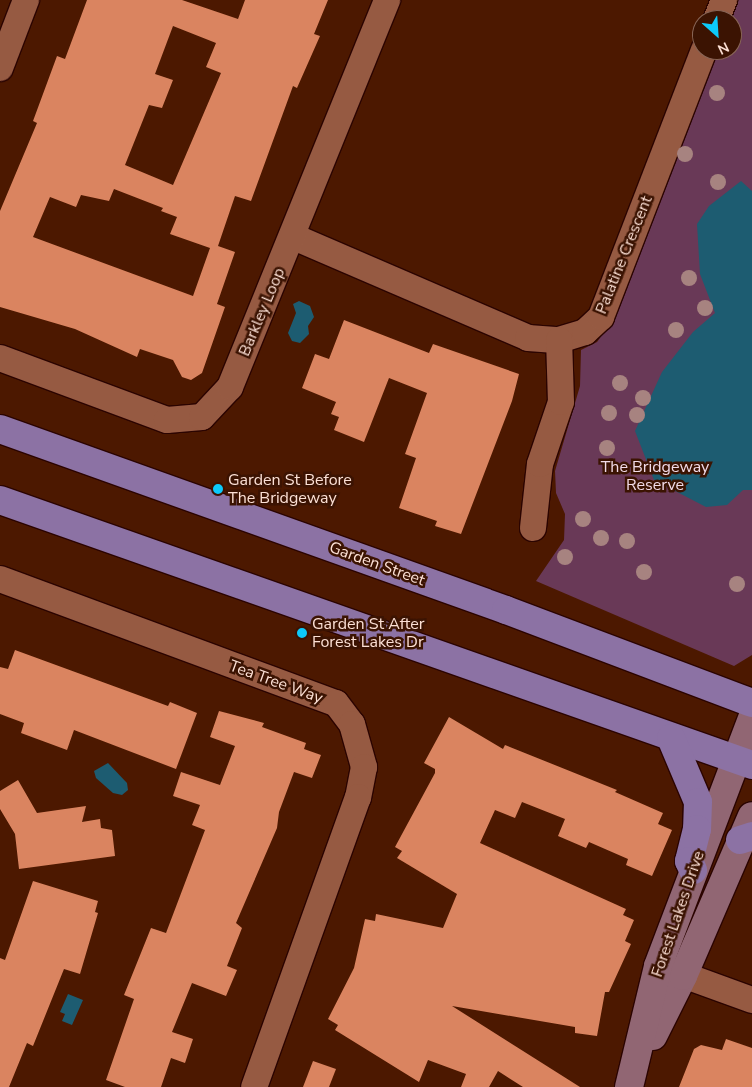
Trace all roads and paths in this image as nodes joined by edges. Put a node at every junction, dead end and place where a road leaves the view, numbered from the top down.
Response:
1 (26, 0) edge
2 (387, 0) edge
3 (700, 60) edge
4 (0, 68) edge
5 (294, 237) junction
6 (558, 340) junction
7 (0, 358) edge
8 (0, 429) edge
9 (0, 500) edge
10 (533, 528) dead end
11 (0, 579) edge
12 (752, 703) edge
13 (752, 718) edge
14 (671, 738) junction
15 (744, 763) edge
16 (748, 830) edge
17 (693, 870) junction
18 (658, 966) junction
19 (684, 976) junction
20 (752, 1000) edge
21 (632, 1079) edge
22 (254, 1087) edge

1 - 4 street
2 - 5 street, Barkley Loop
3 - 6 street, Palatine Crescent
5 - 6 street, Palatine Crescent
5 - 7 street, Barkley Loop
6 - 10 street
8 - 12 main road, Garden Street
9 - 14 main road
11 - 22 street, Tea Tree Way
13 - 15 main road, Forest Lakes Drive
14 - 15 main road
14 - 17 main road
15 - 17 main road, Forest Lakes Drive
16 - 19 main road, Forest Lakes Drive
17 - 18 main road, Forest Lakes Drive
18 - 19 street
18 - 21 main road, Forest Lakes Drive
19 - 20 street
19 - 21 main road, Forest Lakes Drive

